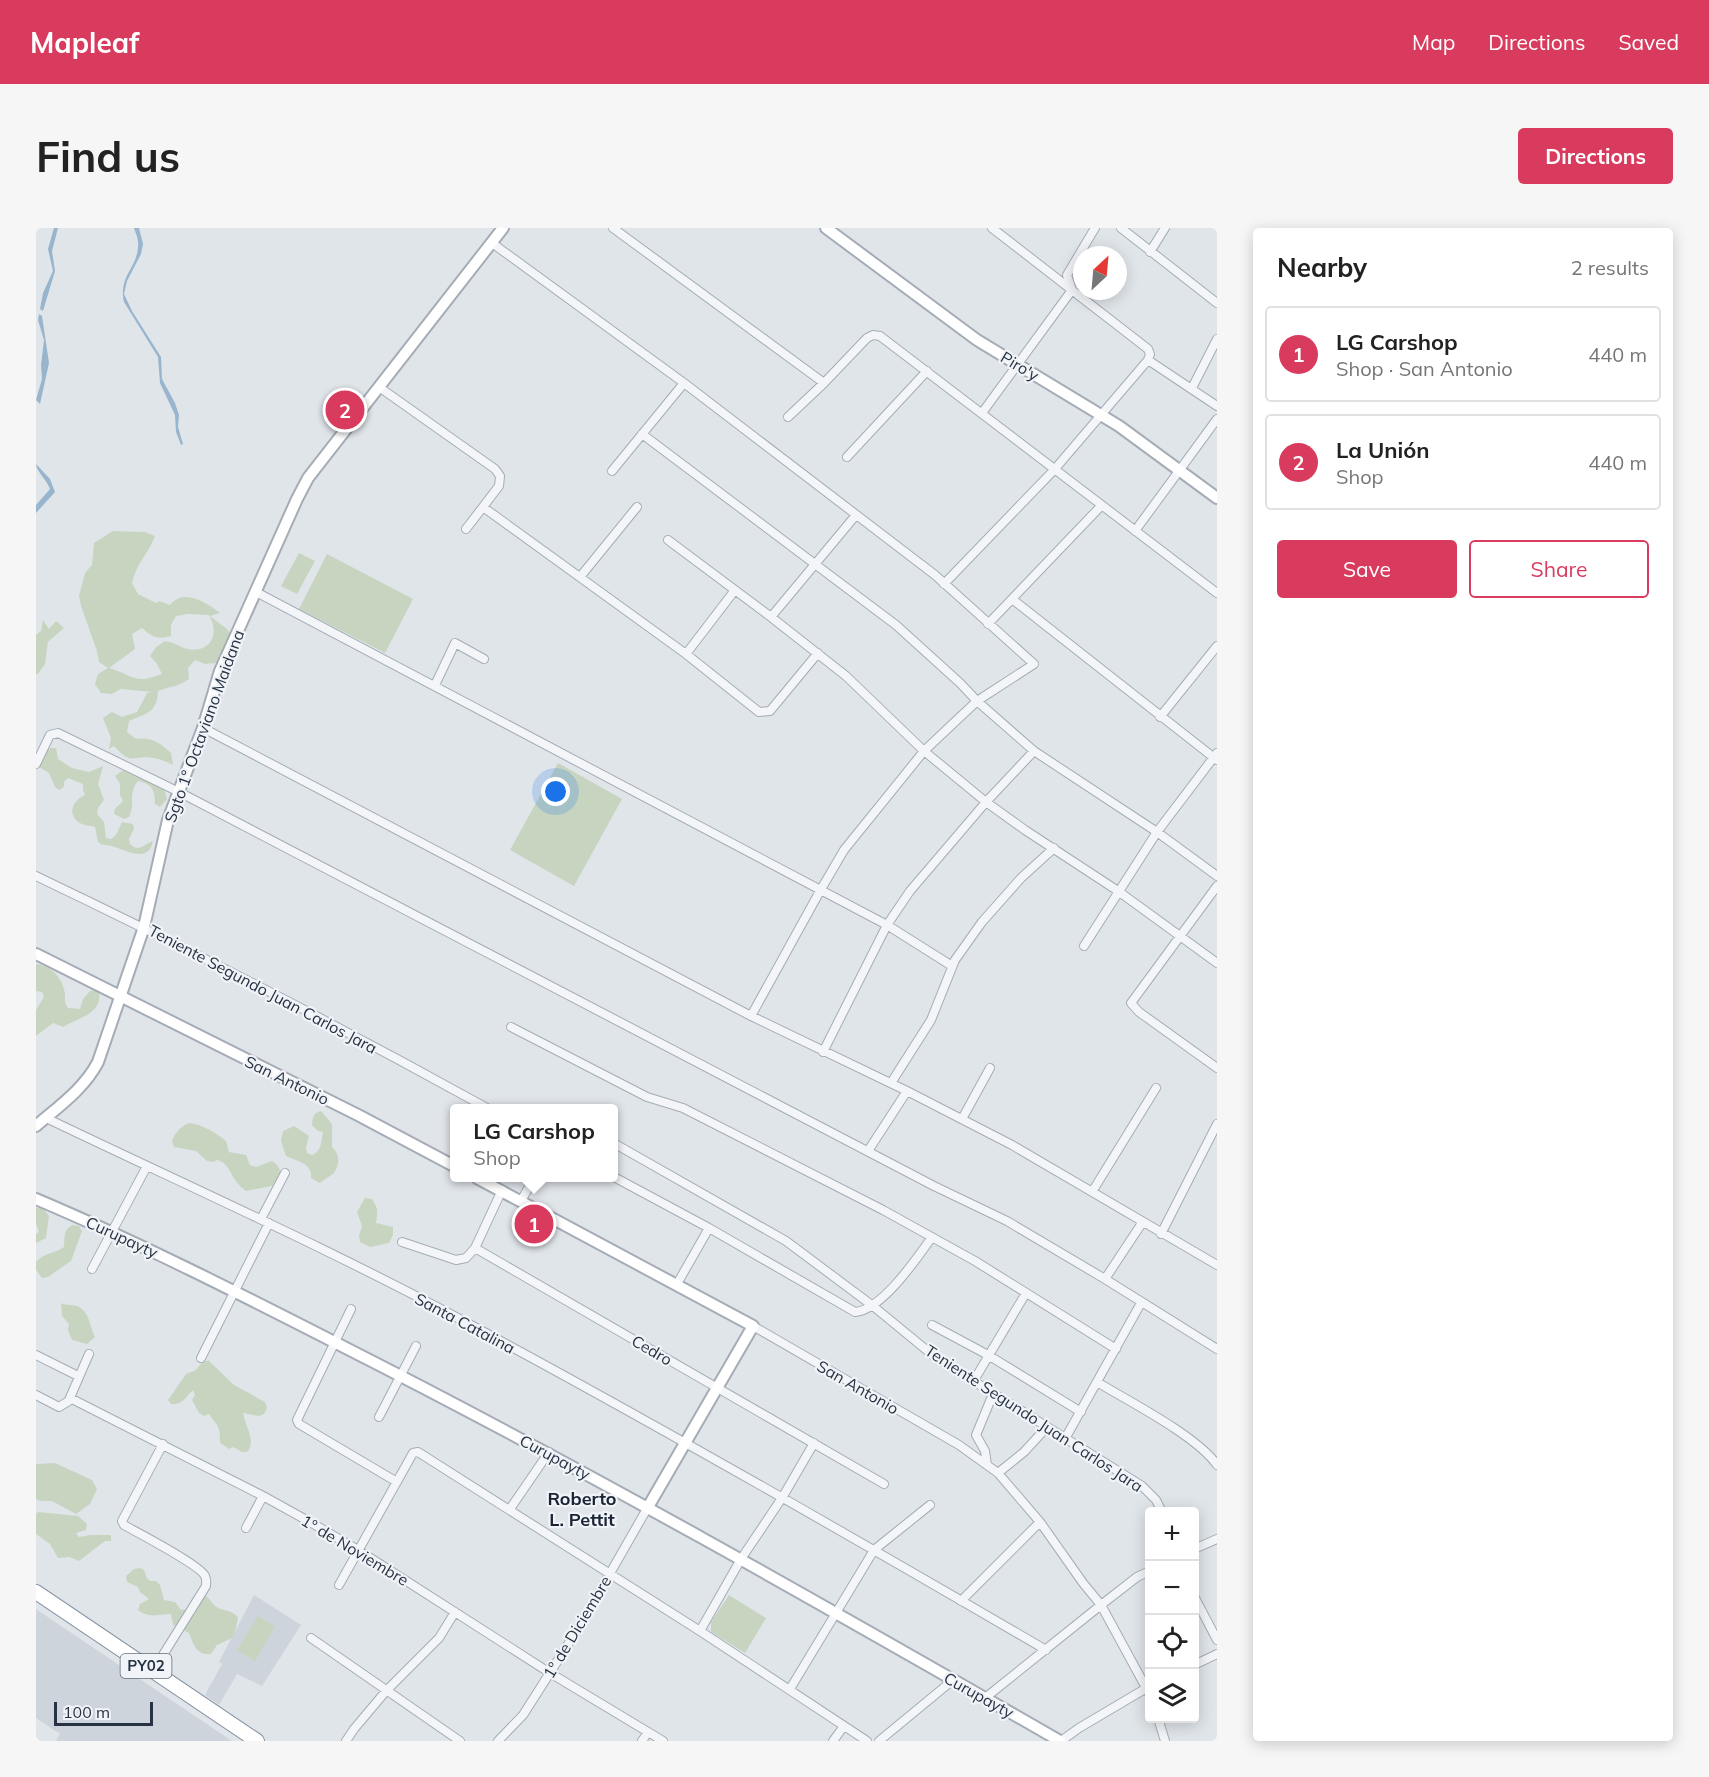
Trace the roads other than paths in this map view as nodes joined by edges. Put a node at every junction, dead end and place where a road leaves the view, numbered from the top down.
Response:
1 (503, 228) edge
2 (613, 228) edge
3 (826, 228) edge
4 (992, 228) edge
5 (1095, 228) edge
6 (1121, 228) edge
7 (1165, 228) edge
8 (492, 243) junction
9 (1150, 252) junction
10 (1072, 290) junction
11 (1217, 303) edge
12 (1217, 339) edge
13 (1148, 360) junction
14 (1018, 365) junction
15 (927, 371) junction
16 (824, 383) junction
17 (684, 384) junction
18 (379, 387) junction
19 (1192, 388) junction
20 (1217, 406) edge
21 (982, 413) junction
22 (1102, 415) junction
23 (788, 417) dead end
24 (1217, 419) edge
25 (642, 434) junction
26 (847, 457) dead end
27 (1054, 470) junction
28 (612, 471) dead end
29 (1179, 471) junction
30 (1217, 498) edge
31 (1101, 506) junction
32 (483, 507) junction
33 (637, 507) dead end
34 (856, 515) junction
35 (466, 529) dead end
36 (1135, 531) junction
37 (668, 540) dead end
38 (815, 563) junction
39 (580, 577) junction
40 (944, 584) junction
41 (1216, 589) edge
42 (735, 590) junction
43 (256, 592) junction
44 (1012, 599) junction
45 (771, 616) junction
46 (988, 624) junction
47 (1217, 646) edge
48 (686, 654) junction
49 (818, 654) junction
50 (484, 660) dead end
51 (435, 685) junction
52 (977, 701) junction
53 (1160, 717) junction
54 (203, 728) junction
55 (924, 751) junction
56 (1034, 751) junction
57 (1216, 757) edge
58 (36, 764) edge
59 (178, 792) junction
60 (986, 801) junction
61 (1157, 832) junction
62 (1054, 848) junction
63 (36, 876) edge
64 (1217, 876) edge
65 (1217, 886) edge
66 (820, 891) junction
67 (1118, 891) junction
68 (887, 925) junction
69 (144, 927) junction
70 (1179, 937) junction
71 (1084, 946) dead end
72 (36, 954) edge
73 (1217, 963) edge
74 (952, 966) junction
75 (119, 996) junction
76 (752, 1016) junction
77 (511, 1027) dead end
78 (824, 1052) junction
79 (990, 1068) dead end
80 (1217, 1068) edge
81 (891, 1083) junction
82 (1156, 1088) dead end
83 (907, 1091) junction
84 (480, 1104) edge
85 (45, 1118) junction
86 (962, 1119) junction
87 (1217, 1124) edge
88 (36, 1126) edge
89 (618, 1146) edge
90 (868, 1151) junction
91 (450, 1164) edge
92 (147, 1166) junction
93 (285, 1173) dead end
94 (618, 1178) edge
95 (485, 1182) edge
96 (532, 1182) edge
97 (502, 1190) junction
98 (1092, 1192) junction
99 (36, 1199) edge
100 (521, 1202) junction
101 (265, 1221) junction
102 (1142, 1223) junction
103 (709, 1228) junction
104 (112, 1231) junction
105 (1161, 1234) junction
106 (932, 1237) junction
107 (402, 1242) dead end
108 (475, 1248) junction
109 (1217, 1265) edge
110 (92, 1269) dead end
111 (1105, 1279) junction
112 (677, 1284) junction
113 (234, 1290) junction
114 (1026, 1293) junction
115 (1141, 1303) junction
116 (873, 1306) junction
117 (351, 1309) dead end
118 (932, 1325) dead end
119 (753, 1326) junction
120 (334, 1342) junction
121 (416, 1346) dead end
122 (1116, 1349) junction
123 (1217, 1349) edge
124 (89, 1354) dead end
125 (36, 1355) edge
126 (988, 1355) junction
127 (201, 1358) dead end
128 (78, 1376) junction
129 (401, 1376) junction
130 (973, 1382) junction
131 (1097, 1382) junction
132 (719, 1388) junction
133 (993, 1394) junction
134 (36, 1395) edge
135 (69, 1400) junction
136 (1081, 1412) junction
137 (379, 1417) dead end
138 (1046, 1428) junction
139 (1066, 1437) junction
140 (814, 1443) junction
141 (163, 1444) junction
142 (686, 1444) junction
143 (549, 1452) junction
144 (987, 1465) junction
145 (1217, 1465) edge
146 (998, 1473) junction
147 (397, 1482) junction
148 (884, 1484) dead end
149 (263, 1496) junction
150 (782, 1498) junction
151 (930, 1505) dead end
152 (648, 1507) junction
153 (1160, 1507) edge
154 (510, 1509) junction
155 (1040, 1522) junction
156 (246, 1528) dead end
157 (1217, 1539) edge
158 (1199, 1547) edge
159 (358, 1550) junction
160 (874, 1550) junction
161 (741, 1558) junction
162 (1145, 1573) edge
163 (610, 1575) junction
164 (339, 1585) dead end
165 (36, 1592) edge
166 (36, 1601) edge
167 (961, 1601) junction
168 (1101, 1605) junction
169 (1199, 1606) edge
170 (455, 1612) junction
171 (836, 1613) junction
172 (700, 1631) junction
173 (311, 1638) dead end
174 (1217, 1640) edge
175 (1046, 1650) junction
176 (1217, 1654) edge
177 (1199, 1663) edge
178 (153, 1671) junction
179 (550, 1673) junction
180 (953, 1680) junction
181 (1145, 1684) edge
182 (790, 1689) junction
183 (386, 1691) junction
184 (1145, 1691) edge
185 (985, 1698) junction
186 (1159, 1723) edge
187 (844, 1726) junction
188 (648, 1732) junction
189 (455, 1740) edge
190 (242, 1741) edge
191 (257, 1741) edge
192 (346, 1741) edge
193 (498, 1741) edge
194 (642, 1741) edge
195 (663, 1741) edge
196 (833, 1741) edge
197 (867, 1741) edge
198 (879, 1741) edge
199 (1061, 1741) edge
200 (1166, 1741) edge

1 - 8 street, Sgto 1° Octaviano Maidana
2 - 16 street
3 - 14 street, Piro'y
4 - 10 street
5 - 10 street
6 - 9 street
7 - 9 street
8 - 17 street
8 - 18 street, Sgto 1° Octaviano Maidana
9 - 11 street
10 - 13 street
10 - 14 street
12 - 19 street
13 - 19 street
13 - 22 street
14 - 21 street
14 - 22 street, Piro'y
15 - 16 street
15 - 21 street
15 - 26 street
16 - 23 street
17 - 25 street
17 - 34 street
18 - 32 street
18 - 43 street, Sgto 1° Octaviano Maidana
19 - 20 street
21 - 27 street
22 - 27 street
22 - 29 street, Piro'y
24 - 29 street
25 - 28 street
25 - 38 street
27 - 31 street
27 - 40 street
29 - 30 street, Piro'y
29 - 36 street
31 - 36 street
31 - 44 street
32 - 35 street
32 - 39 street
33 - 39 street
34 - 38 street
34 - 40 street
36 - 41 street
37 - 42 street
38 - 45 street
38 - 52 street
39 - 48 street
40 - 46 street
42 - 45 street
42 - 48 street
43 - 51 street
43 - 54 street, Sgto 1° Octaviano Maidana
44 - 46 street
44 - 53 street
45 - 49 street
46 - 52 street
47 - 53 street
48 - 49 street
49 - 55 street
50 - 51 street
51 - 66 street
52 - 55 street
52 - 56 street
53 - 57 street
54 - 59 street, Sgto 1° Octaviano Maidana
54 - 76 street
55 - 60 street
55 - 66 street
56 - 60 street
56 - 61 street
57 - 61 street
58 - 59 street
59 - 69 street, Sgto 1° Octaviano Maidana
59 - 90 street
60 - 62 street
60 - 68 street
61 - 64 street
61 - 67 street
62 - 67 street
62 - 74 street
63 - 69 street, Teniente Segundo Juan Carlos Jara
65 - 70 street
66 - 68 street
66 - 76 street
67 - 70 street
67 - 71 street
68 - 74 street
68 - 78 street
69 - 75 street, Sgto 1° Octaviano Maidana
69 - 84 street, Teniente Segundo Juan Carlos Jara
70 - 73 street
70 - 80 street
72 - 75 street, San Antonio
74 - 81 street
75 - 85 street, Sgto 1° Octaviano Maidana
75 - 91 street, San Antonio
76 - 78 street
77 - 106 street
78 - 81 street
79 - 86 street
81 - 83 street
82 - 98 street
83 - 86 street
83 - 90 street
85 - 88 street, Sgto 1° Octaviano Maidana
85 - 92 street, Santa Catalina
86 - 98 street
87 - 105 street
89 - 116 street, Teniente Segundo Juan Carlos Jara
90 - 111 street
92 - 101 street, Santa Catalina
92 - 104 street
93 - 101 street
94 - 103 street
95 - 97 street, San Antonio
96 - 100 street
97 - 100 street, San Antonio
97 - 108 street
98 - 102 street
99 - 104 street, Curupayty
100 - 112 street, San Antonio
101 - 113 street
101 - 142 street, Santa Catalina
102 - 105 street
102 - 111 street
103 - 112 street
103 - 116 street
104 - 110 street
104 - 113 street, Curupayty
105 - 109 street
106 - 114 street
106 - 116 street
107 - 108 street
108 - 132 street, Cedro
111 - 115 street
112 - 119 street, San Antonio
113 - 120 street, Curupayty
113 - 127 street
114 - 122 street
114 - 126 street
115 - 122 street
115 - 123 street
116 - 130 street, Teniente Segundo Juan Carlos Jara
117 - 120 street
118 - 126 street
119 - 132 street
119 - 144 street, San Antonio
120 - 129 street, Curupayty
120 - 147 street
121 - 129 street
122 - 131 street
124 - 128 street
125 - 128 street
126 - 130 street
126 - 136 street
128 - 135 street
129 - 137 street
129 - 143 street, Curupayty
130 - 133 street, Teniente Segundo Juan Carlos Jara
131 - 136 street
131 - 145 street
132 - 140 street, Cedro
132 - 142 street
133 - 138 street, Teniente Segundo Juan Carlos Jara
133 - 144 street
134 - 135 street, 1º de Noviembre
135 - 141 street, 1º de Noviembre
136 - 139 street
138 - 139 street, Teniente Segundo Juan Carlos Jara
138 - 146 street
139 - 153 street, Teniente Segundo Juan Carlos Jara
140 - 148 street, Cedro
140 - 150 street
141 - 149 street, 1º de Noviembre
141 - 178 street
142 - 150 street, Santa Catalina
142 - 152 street
143 - 152 street, Curupayty
143 - 154 street
144 - 146 street, San Antonio
146 - 155 street, San Antonio
147 - 154 street
147 - 159 street
149 - 156 street
149 - 159 street, 1º de Noviembre
150 - 160 street, Santa Catalina
150 - 161 street
151 - 160 street
152 - 161 street, Curupayty
152 - 163 street, 1º de Diciembre
154 - 163 street
155 - 167 street
155 - 168 street, San Antonio
157 - 158 street
159 - 164 street
159 - 170 street, 1º de Noviembre
160 - 167 street, Santa Catalina
160 - 171 street
161 - 171 street, Curupayty
161 - 172 street
162 - 168 street
163 - 172 street
163 - 179 street, 1º de Diciembre
165 - 178 highway, PY02
166 - 190 highway, PY02
167 - 175 street, Santa Catalina
168 - 175 street
168 - 181 street, San Antonio
169 - 174 street
170 - 179 street, 1º de Noviembre
170 - 183 street
171 - 180 street, Curupayty
171 - 182 street
172 - 182 street
173 - 183 street
175 - 185 street
176 - 177 street
178 - 191 highway, PY02
179 - 188 street, 1º de Noviembre
179 - 193 street, 1º de Diciembre
180 - 185 street, Curupayty
180 - 198 street
182 - 187 street
183 - 189 street
183 - 192 street
184 - 199 street
185 - 199 street, Curupayty
186 - 200 street
187 - 196 street
187 - 197 street
188 - 194 street
188 - 195 street, 1º de Noviembre

